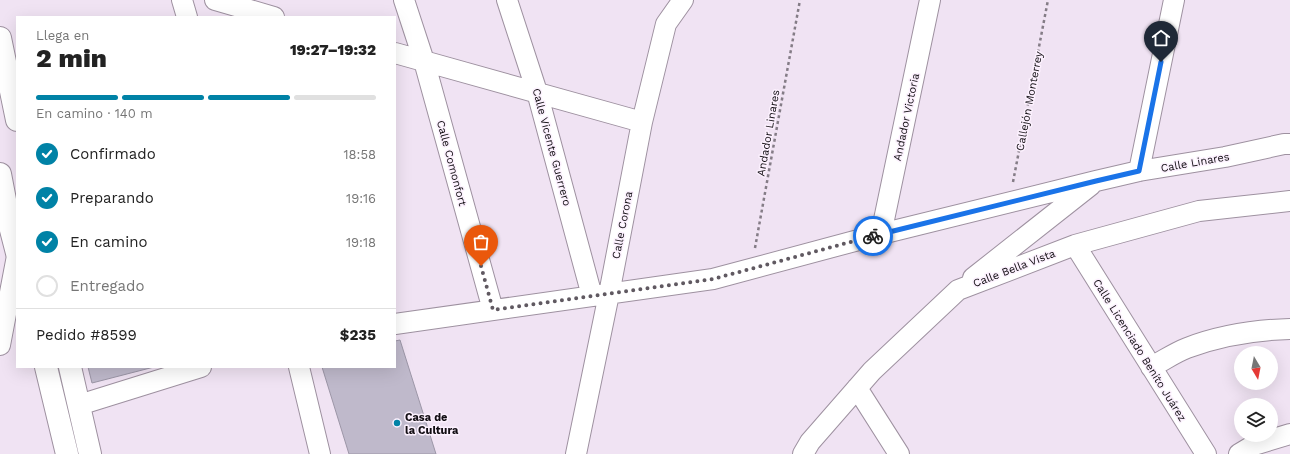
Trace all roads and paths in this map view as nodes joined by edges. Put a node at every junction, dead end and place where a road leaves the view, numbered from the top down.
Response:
1 (182, 0) edge
2 (215, 0) edge
3 (404, 0) edge
4 (508, 0) edge
5 (682, 0) edge
6 (800, 0) edge
7 (930, 0) edge
8 (1048, 0) edge
9 (1174, 0) edge
10 (188, 16) edge
11 (271, 16) edge
12 (0, 38) edge
13 (396, 53) edge
14 (424, 61) junction
15 (537, 92) junction
16 (16, 115) edge
17 (642, 122) junction
18 (1290, 144) edge
19 (1139, 171) junction
20 (0, 174) edge
21 (1096, 181) junction
22 (1290, 201) edge
23 (1009, 202) junction
24 (9, 226) edge
25 (881, 234) junction
26 (1075, 245) junction
27 (16, 249) edge
28 (16, 261) edge
29 (752, 268) junction
30 (958, 290) junction
31 (600, 295) junction
32 (493, 310) junction
33 (396, 318) edge
34 (1290, 329) edge
35 (0, 345) edge
36 (1151, 367) junction
37 (46, 368) edge
38 (70, 368) edge
39 (198, 368) edge
40 (299, 368) edge
41 (856, 388) junction
42 (79, 405) junction
43 (1290, 434) edge
44 (67, 454) edge
45 (90, 454) edge
46 (320, 454) edge
47 (576, 454) edge
48 (803, 454) edge
49 (899, 454) edge
50 (1206, 454) edge
51 (1239, 454) edge

1 - 10 street
2 - 11 street
3 - 14 street, Calle Comonfort
4 - 15 street, Calle Vicente Guerrero
5 - 17 street, Calle Corona
6 - 29 path, Andador Linares
7 - 25 street, Andador Victoria
8 - 23 path, Callejón Monterrey
9 - 19 street
12 - 16 main road
13 - 14 street
14 - 15 street
14 - 32 street, Calle Comonfort
15 - 17 street
15 - 31 street, Calle Vicente Guerrero
17 - 31 street, Calle Corona
18 - 19 street, Calle Linares
19 - 21 street, Calle Linares
20 - 24 main road
21 - 23 street, Calle Linares
21 - 30 street
22 - 26 street, Calle Bella Vista
23 - 25 street, Calle Linares
24 - 27 main road
25 - 29 street, Calle Linares
26 - 30 street, Calle Bella Vista
26 - 36 street, Calle Licenciado Benito Juárez
28 - 35 street
29 - 31 street, Calle Linares
30 - 41 street, Calle Bella Vista
31 - 32 street, Calle Linares
31 - 47 street, Calle Corona
32 - 33 street, Calle Linares
34 - 36 street
36 - 50 street, Calle Licenciado Benito Juárez
37 - 44 main road
38 - 42 main road
39 - 42 street
40 - 46 street
41 - 48 street, Calle Bella Vista
41 - 49 street
42 - 45 main road
43 - 51 street

